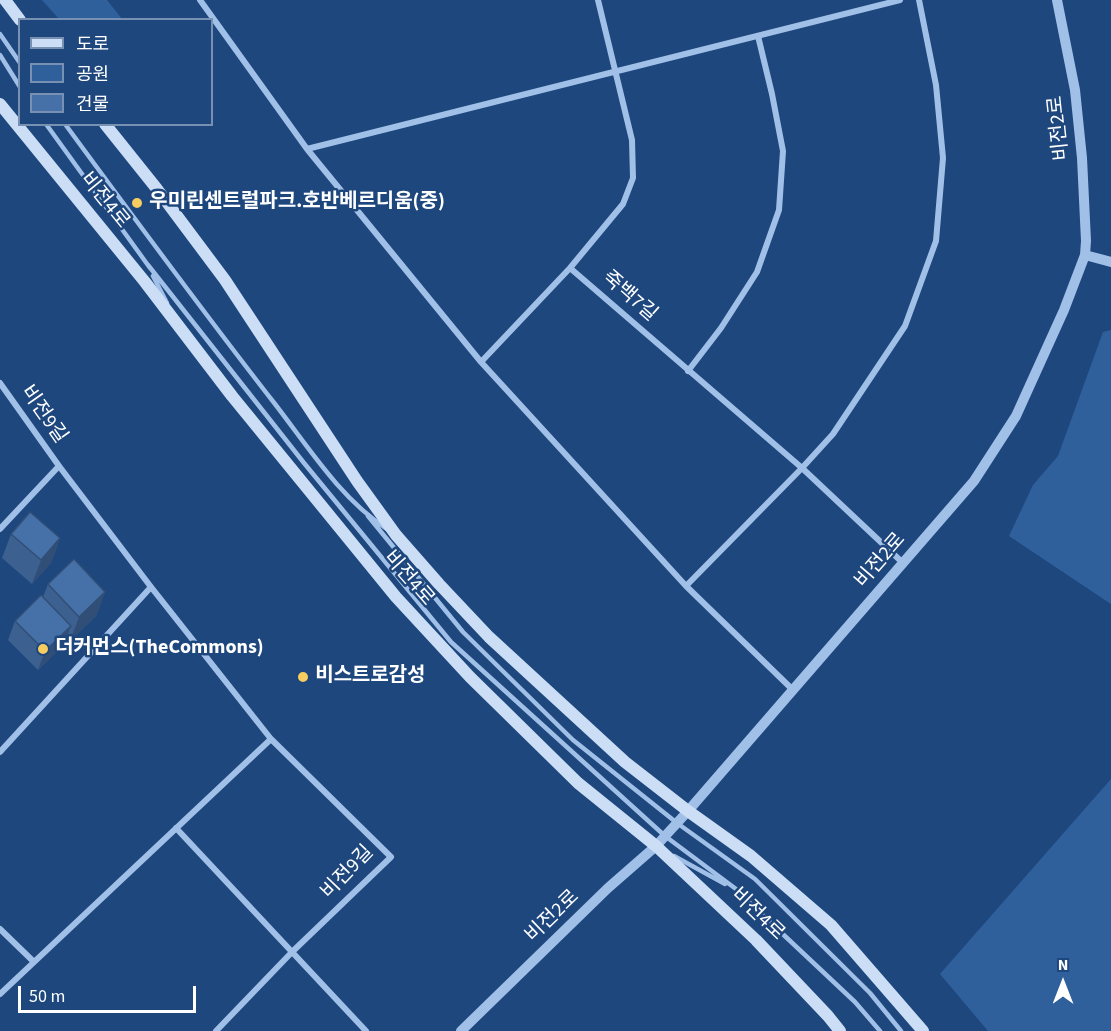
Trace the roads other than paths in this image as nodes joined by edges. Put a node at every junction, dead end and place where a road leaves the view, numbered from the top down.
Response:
1 (5, 0) edge
2 (200, 0) edge
3 (598, 0) edge
4 (900, 0) edge
5 (919, 0) edge
6 (1057, 0) edge
7 (18, 18) edge
8 (213, 18) edge
9 (213, 18) edge
10 (0, 34) edge
11 (758, 36) junction
12 (0, 55) edge
13 (18, 60) edge
14 (614, 70) junction
15 (18, 84) edge
16 (0, 104) edge
17 (47, 126) edge
18 (66, 126) edge
19 (107, 126) edge
20 (307, 149) junction
21 (1085, 255) junction
22 (1111, 262) edge
23 (148, 265) junction
24 (570, 268) junction
25 (182, 331) junction
26 (481, 362) junction
27 (688, 371) junction
28 (0, 383) edge
29 (59, 466) junction
30 (802, 468) junction
31 (368, 516) junction
32 (0, 529) edge
33 (396, 535) junction
34 (903, 563) junction
35 (686, 586) junction
36 (151, 587) junction
37 (793, 690) junction
38 (271, 739) junction
39 (0, 752) edge
40 (688, 811) junction
41 (677, 823) junction
42 (176, 828) junction
43 (665, 836) junction
44 (656, 846) junction
45 (740, 892) junction
46 (0, 929) edge
47 (292, 952) junction
48 (34, 962) junction
49 (0, 994) edge
50 (216, 1031) edge
51 (366, 1031) edge
52 (461, 1031) edge
53 (840, 1031) edge
54 (880, 1031) edge
55 (901, 1031) edge
56 (923, 1031) edge

1 - 7 main road
2 - 8 street
3 - 14 street
4 - 11 street
5 - 30 street
6 - 21 street, 비전2로
9 - 20 street
10 - 13 lane
11 - 14 street
11 - 27 street
12 - 15 lane
14 - 20 street
14 - 24 street
16 - 25 main road, 비전4로
17 - 23 lane
18 - 31 lane
19 - 33 main road, 비전4로
20 - 26 street
21 - 22 street
21 - 34 street, 비전2로
23 - 25 lane
23 - 43 lane
24 - 26 street
24 - 27 street, 죽백7길
25 - 44 main road, 비전4로
26 - 35 street
27 - 30 street, 죽백7길
28 - 29 street, 비전9길
29 - 32 street, 비전9길
29 - 36 street, 비전9길
30 - 34 street
30 - 35 street
31 - 33 lane
31 - 41 lane
33 - 40 main road, 비전4로
34 - 37 street, 비전2로
35 - 37 street
36 - 38 street, 비전9길
36 - 39 street
37 - 40 street, 비전2로
38 - 42 street
38 - 47 street, 비전9길
40 - 41 street, 비전2로
40 - 56 main road, 비전4로
41 - 43 street, 비전2로
41 - 55 lane
42 - 47 street
42 - 48 street
43 - 44 street, 비전2로
43 - 45 lane
44 - 45 lane
44 - 52 street, 비전2로
44 - 53 main road, 비전4로
45 - 54 lane
46 - 48 street
47 - 50 street, 비전9길
47 - 51 street
48 - 49 street

